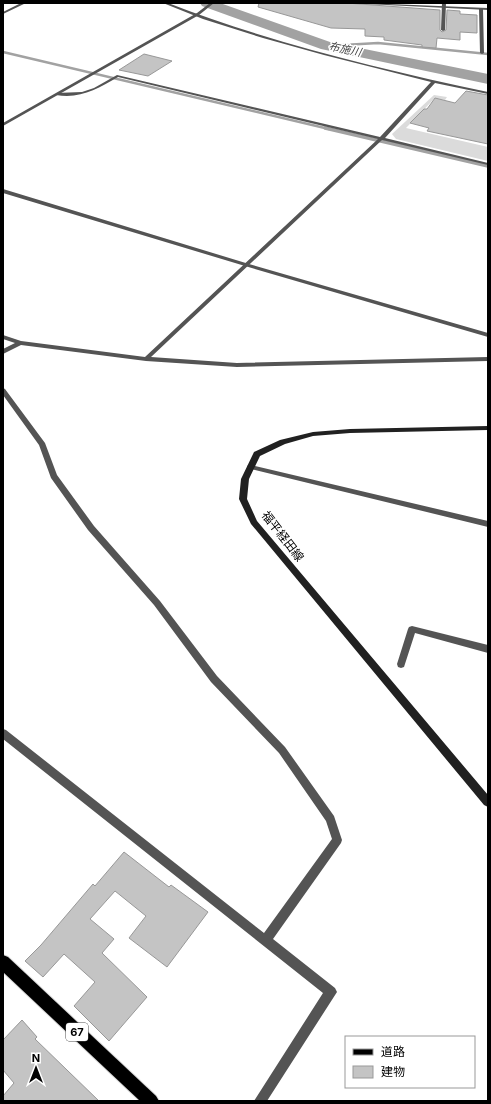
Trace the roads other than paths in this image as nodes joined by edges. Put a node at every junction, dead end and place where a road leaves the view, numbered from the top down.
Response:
1 (24, 3) edge
2 (165, 3) edge
3 (212, 3) edge
4 (366, 3) edge
5 (444, 5) edge
6 (480, 9) junction
7 (488, 9) edge
8 (3, 13) edge
9 (196, 14) junction
10 (443, 30) dead end
11 (482, 53) dead end
12 (433, 82) junction
13 (488, 93) edge
14 (58, 94) junction
15 (3, 125) edge
16 (382, 138) junction
17 (488, 164) edge
18 (3, 191) edge
19 (247, 265) junction
20 (488, 336) edge
21 (3, 337) edge
22 (20, 343) junction
23 (3, 352) edge
24 (146, 358) junction
25 (488, 360) edge
26 (3, 390) edge
27 (488, 428) edge
28 (251, 467) junction
29 (488, 524) edge
30 (488, 649) edge
31 (401, 664) dead end
32 (3, 733) edge
33 (488, 802) edge
34 (265, 941) junction
35 (3, 962) edge
36 (151, 1101) edge
37 (260, 1101) edge

1 - 8 street
2 - 9 street
3 - 9 street
4 - 5 street
5 - 6 street
5 - 10 street
6 - 7 street
6 - 11 street
9 - 12 street
9 - 14 street
12 - 13 street
12 - 16 street
14 - 15 street
14 - 16 street
16 - 17 street
16 - 19 street
18 - 19 street
19 - 20 street
19 - 24 street
21 - 22 street
22 - 23 street
22 - 24 street
24 - 25 street
26 - 34 street
27 - 28 main road, 福平経田線
28 - 29 street
28 - 33 main road, 福平経田線
30 - 31 street
32 - 34 street
34 - 37 street
35 - 36 main road, 67

